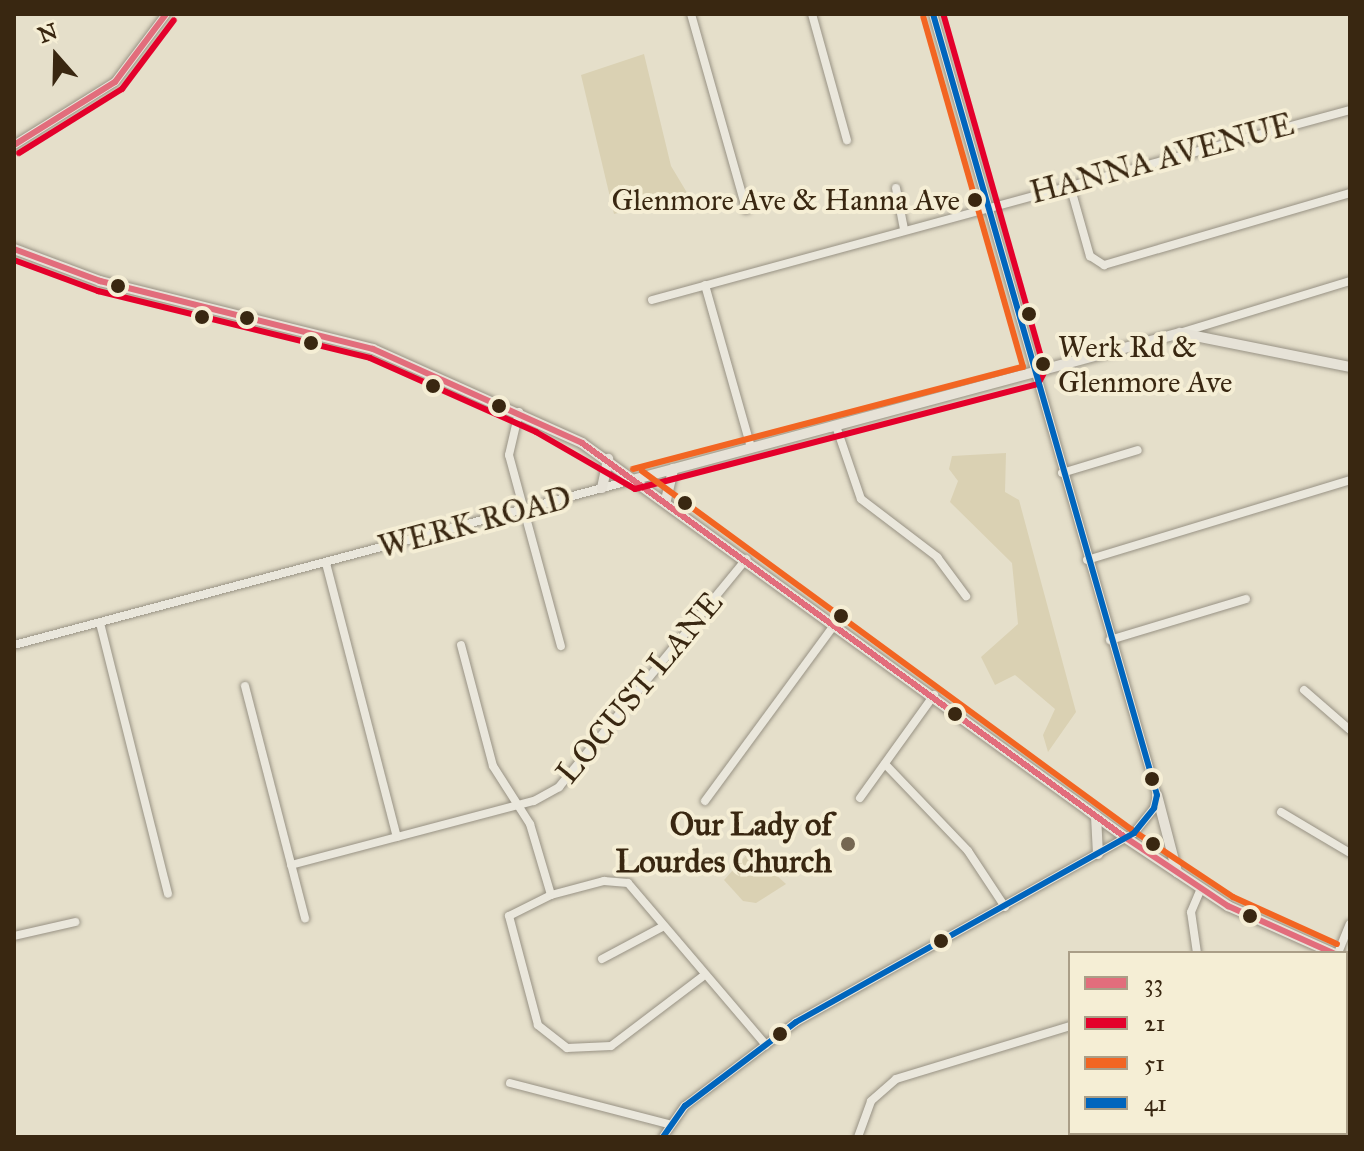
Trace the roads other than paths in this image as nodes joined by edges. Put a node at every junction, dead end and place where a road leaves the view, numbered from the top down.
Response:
1 (166, 14) edge
2 (691, 14) edge
3 (812, 14) edge
4 (933, 14) edge
5 (1350, 110) edge
6 (847, 140) dead end
7 (14, 145) edge
8 (896, 188) dead end
9 (1071, 189) junction
10 (1350, 193) edge
11 (987, 206) junction
12 (746, 209) dead end
13 (904, 229) junction
14 (14, 249) edge
15 (1350, 281) edge
16 (705, 285) junction
17 (652, 300) dead end
18 (1180, 333) junction
19 (1350, 367) edge
20 (1035, 374) junction
21 (519, 412) junction
22 (836, 426) junction
23 (751, 448) junction
24 (1138, 450) dead end
25 (608, 459) junction
26 (673, 468) junction
27 (1062, 473) junction
28 (636, 479) junction
29 (1350, 480) edge
30 (602, 488) junction
31 (666, 500) junction
32 (524, 510) junction
33 (747, 559) junction
34 (1087, 560) junction
35 (326, 563) junction
36 (966, 596) dead end
37 (1246, 599) dead end
38 (100, 623) junction
39 (835, 624) junction
40 (1110, 640) junction
41 (14, 645) edge
42 (461, 645) dead end
43 (561, 646) dead end
44 (245, 686) dead end
45 (1304, 690) dead end
46 (934, 695) junction
47 (1350, 730) edge
48 (885, 764) junction
49 (1157, 795) junction
50 (860, 798) dead end
51 (705, 801) dead end
52 (516, 805) junction
53 (1281, 812) dead end
54 (1096, 816) junction
55 (397, 837) junction
56 (1126, 838) junction
57 (1350, 853) edge
58 (1098, 854) junction
59 (291, 865) junction
60 (1177, 872) junction
61 (1201, 888) junction
62 (168, 894) dead end
63 (551, 895) junction
64 (1005, 907) junction
65 (305, 918) dead end
66 (75, 922) dead end
67 (1350, 924) edge
68 (664, 926) junction
69 (14, 936) edge
70 (1197, 951) edge
71 (1332, 951) edge
72 (1337, 951) edge
73 (602, 959) dead end
74 (702, 977) junction
75 (1068, 1027) edge
76 (766, 1045) junction
77 (510, 1083) dead end
78 (669, 1124) junction
79 (663, 1137) edge
80 (858, 1137) edge

1 - 7 street
2 - 12 street
3 - 6 street
4 - 11 street
5 - 9 street, HANNA AVENUE
8 - 13 street
9 - 10 street
9 - 11 street, HANNA AVENUE
11 - 13 street, HANNA AVENUE
11 - 20 street
13 - 16 street, HANNA AVENUE
14 - 21 main road
15 - 18 street, WERK ROAD
16 - 17 street, HANNA AVENUE
16 - 23 street
18 - 19 main road
18 - 20 main road, WERK ROAD
20 - 22 main road, WERK ROAD
20 - 27 street
21 - 25 main road
21 - 32 street
22 - 23 main road, WERK ROAD
22 - 36 street
23 - 26 main road, WERK ROAD
24 - 27 street
25 - 28 main road
25 - 30 main road
26 - 28 main road, WERK ROAD
26 - 31 main road
27 - 34 street
28 - 30 street, WERK ROAD
28 - 31 main road
29 - 34 street
30 - 32 street, WERK ROAD
31 - 33 main road
32 - 35 street, WERK ROAD
32 - 43 street
33 - 39 main road
33 - 52 street, LOCUST LANE
34 - 40 street
35 - 38 street, WERK ROAD
35 - 55 street
37 - 40 street
38 - 41 street, WERK ROAD
38 - 62 street
39 - 46 main road
39 - 51 street
40 - 49 street
42 - 52 street
44 - 59 street
45 - 47 street
46 - 48 street
46 - 54 main road
48 - 50 street
48 - 64 street
49 - 56 street
49 - 60 main road
52 - 55 street, LOCUST LANE
52 - 63 street
53 - 57 street
54 - 56 main road
54 - 58 main road
55 - 59 street, LOCUST LANE
56 - 58 street
56 - 60 main road
58 - 64 street
59 - 65 street
60 - 61 main road
61 - 70 street
61 - 71 main road
63 - 68 street
63 - 74 street
64 - 76 street
66 - 69 street
67 - 72 street
68 - 73 street
68 - 74 street
74 - 76 street
75 - 80 street
76 - 78 street
77 - 78 street
78 - 79 street

